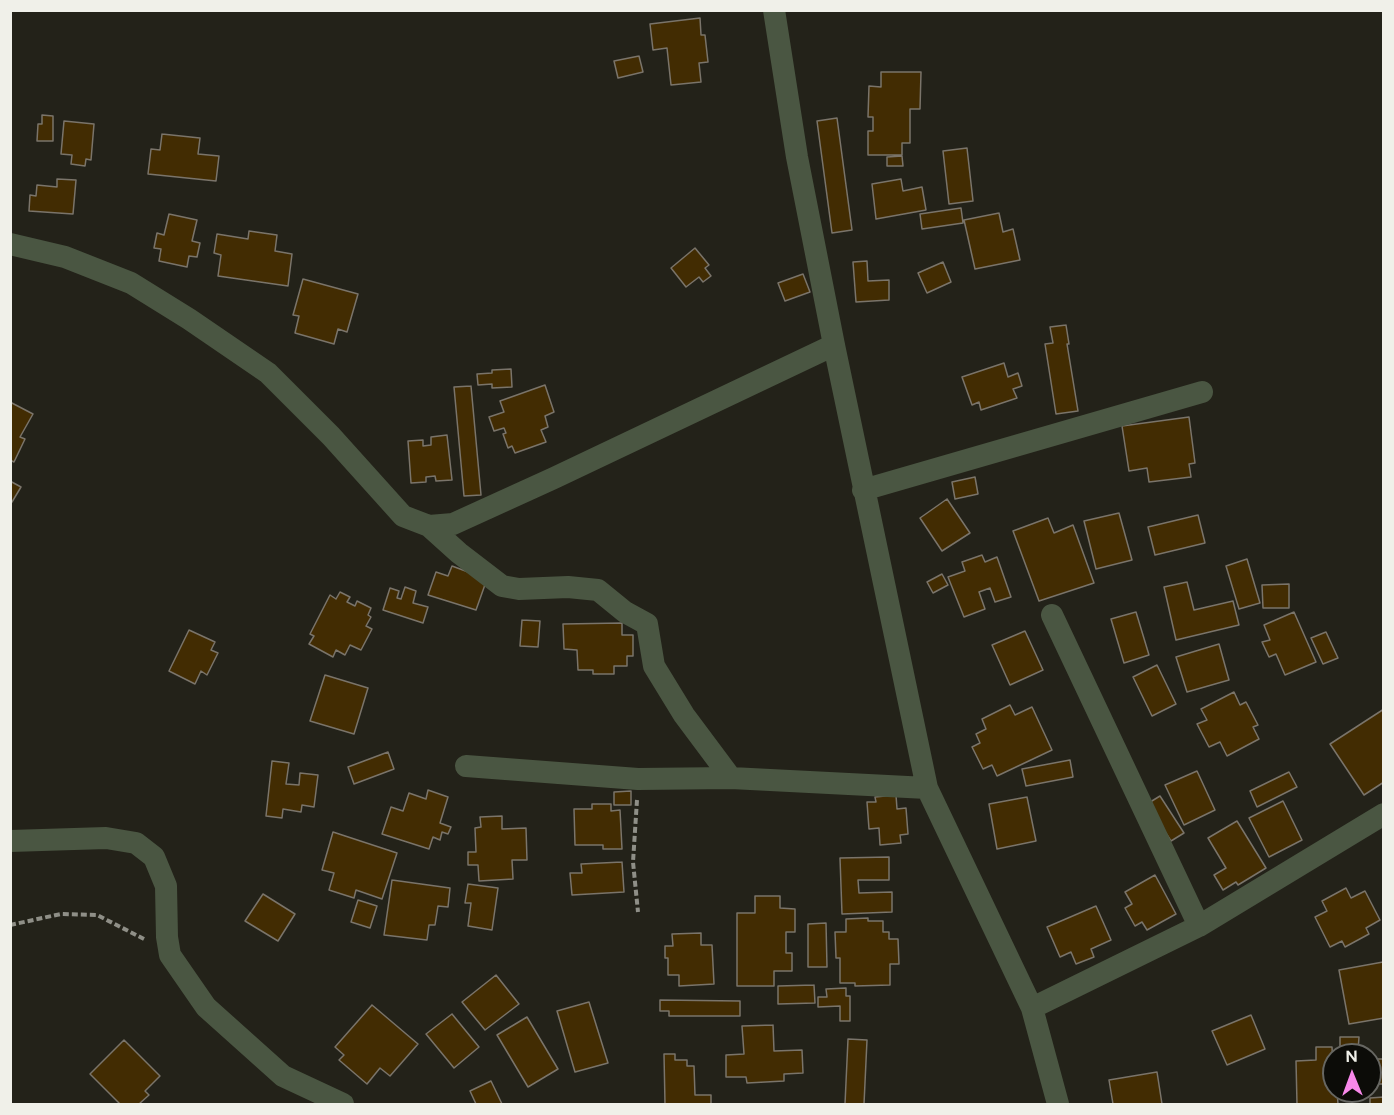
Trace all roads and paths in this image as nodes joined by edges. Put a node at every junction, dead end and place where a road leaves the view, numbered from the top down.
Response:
1 (774, 10) edge
2 (10, 243) edge
3 (834, 345) junction
4 (1202, 392) dead end
5 (863, 490) junction
6 (429, 526) junction
7 (1052, 615) dead end
8 (466, 766) dead end
9 (730, 778) junction
10 (638, 779) junction
11 (927, 788) junction
12 (1383, 819) edge
13 (10, 841) edge
14 (638, 912) dead end
15 (10, 925) edge
16 (1199, 926) junction
17 (170, 955) junction
18 (1032, 1008) junction
19 (343, 1104) edge
20 (1058, 1104) edge

1 - 3 street
2 - 6 street
3 - 5 street
3 - 6 street
4 - 5 street
5 - 11 street
6 - 9 street
7 - 16 street
8 - 10 street
9 - 10 street
9 - 11 street
10 - 14 path
11 - 18 street
12 - 16 street
13 - 17 street
15 - 17 path
16 - 18 street
17 - 19 street
18 - 20 street

